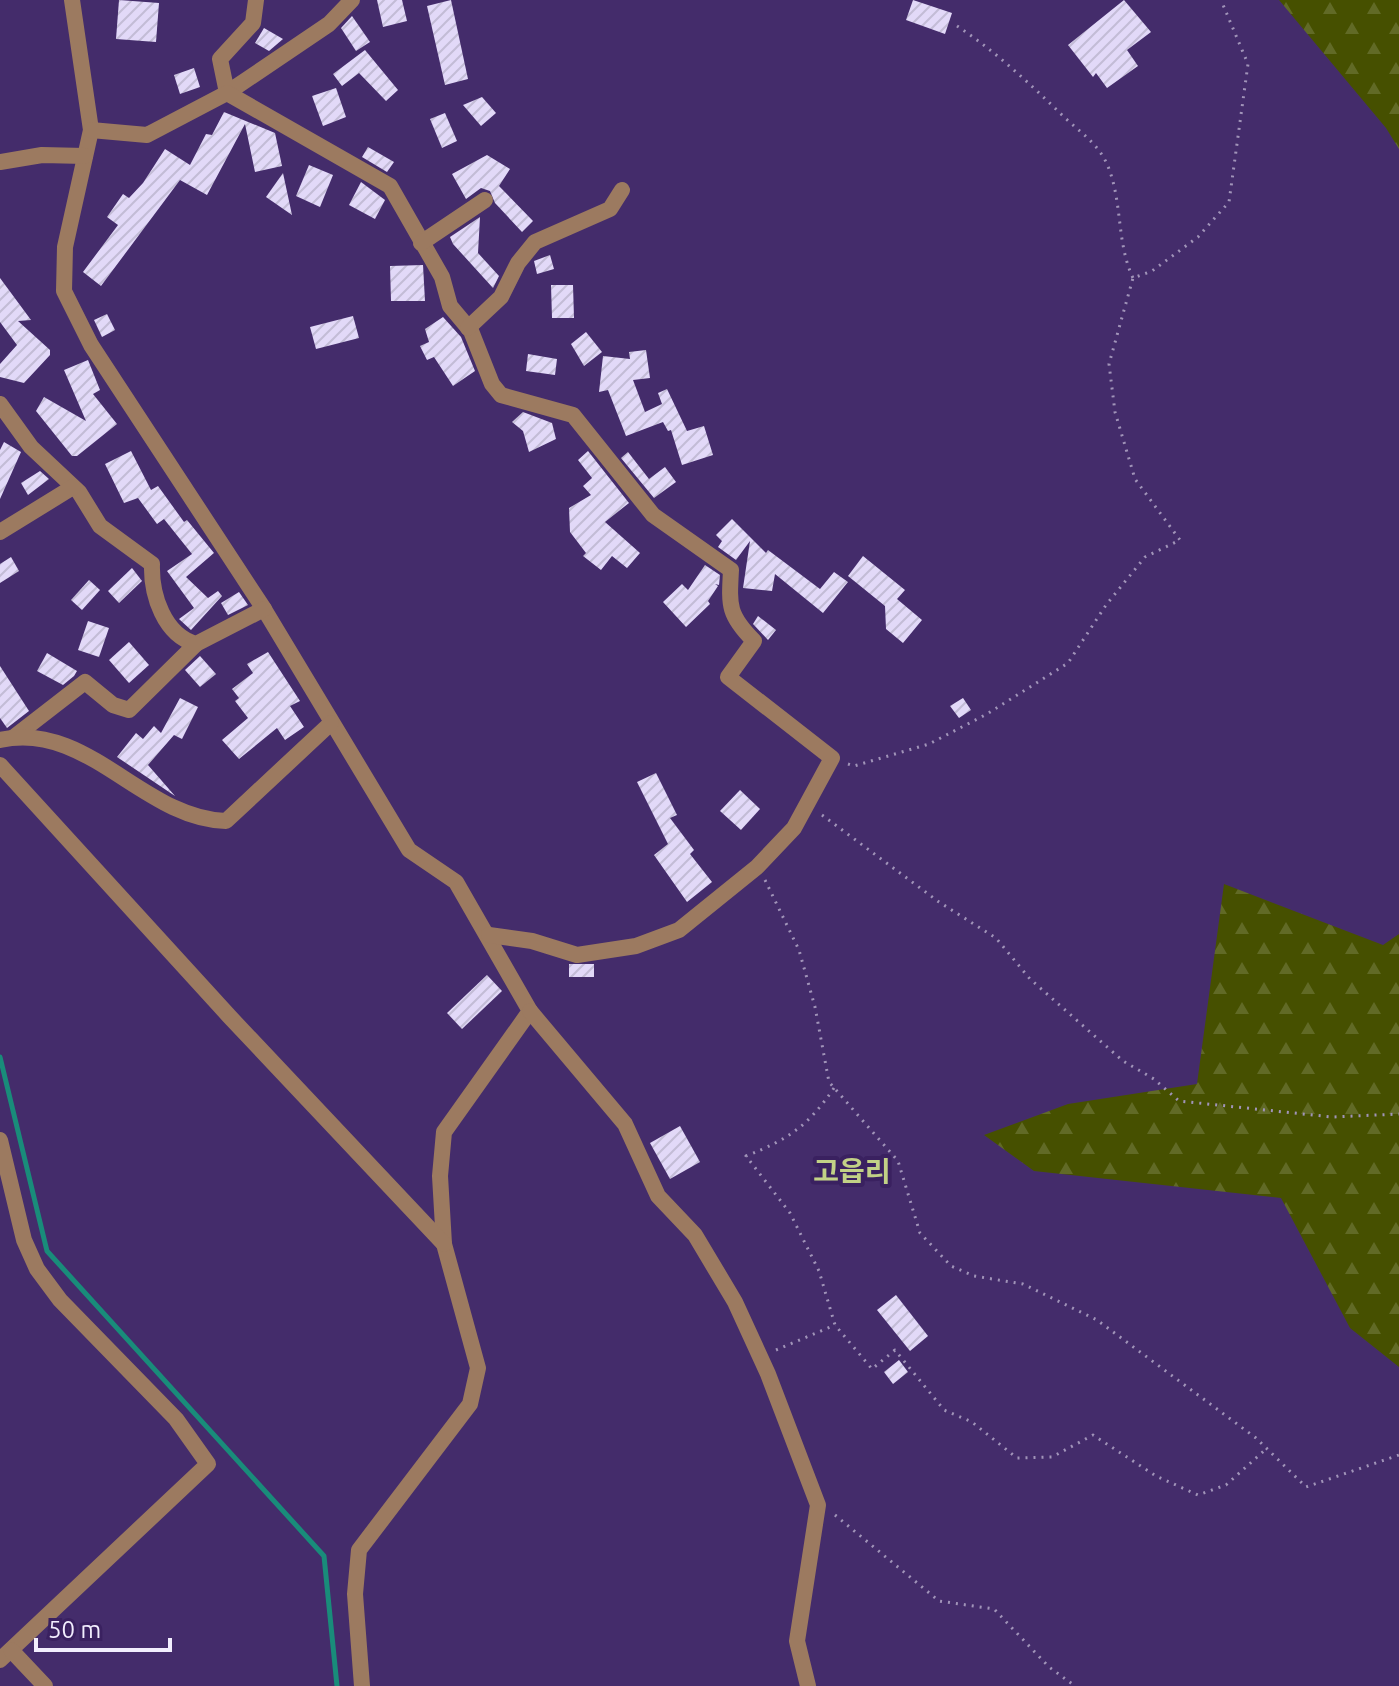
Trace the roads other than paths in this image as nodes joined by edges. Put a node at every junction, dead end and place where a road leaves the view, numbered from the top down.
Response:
1 (72, 0) edge
2 (256, 0) edge
3 (352, 0) edge
4 (227, 93) junction
5 (91, 130) junction
6 (85, 156) junction
7 (0, 162) edge
8 (622, 190) dead end
9 (485, 200) dead end
10 (421, 243) junction
11 (468, 328) junction
12 (0, 404) edge
13 (73, 487) junction
14 (0, 532) edge
15 (264, 609) junction
16 (196, 644) junction
17 (331, 723) junction
18 (7, 738) edge
19 (0, 765) edge
20 (489, 935) junction
21 (530, 1011) junction
22 (0, 1140) edge
23 (444, 1244) junction
24 (6, 1655) edge
25 (45, 1686) edge
26 (362, 1686) edge
27 (808, 1686) edge

1 - 5 street
2 - 4 street
3 - 4 street
4 - 5 street
4 - 10 street
5 - 6 street
6 - 7 street
6 - 15 street
8 - 11 street
9 - 10 street
10 - 11 street
11 - 20 street
12 - 13 street
13 - 14 street
13 - 16 street
15 - 16 street
15 - 17 street
16 - 18 street
17 - 18 street
17 - 20 street
19 - 23 street
20 - 21 street
21 - 23 street
21 - 27 street
22 - 24 street
23 - 26 street
24 - 25 street

